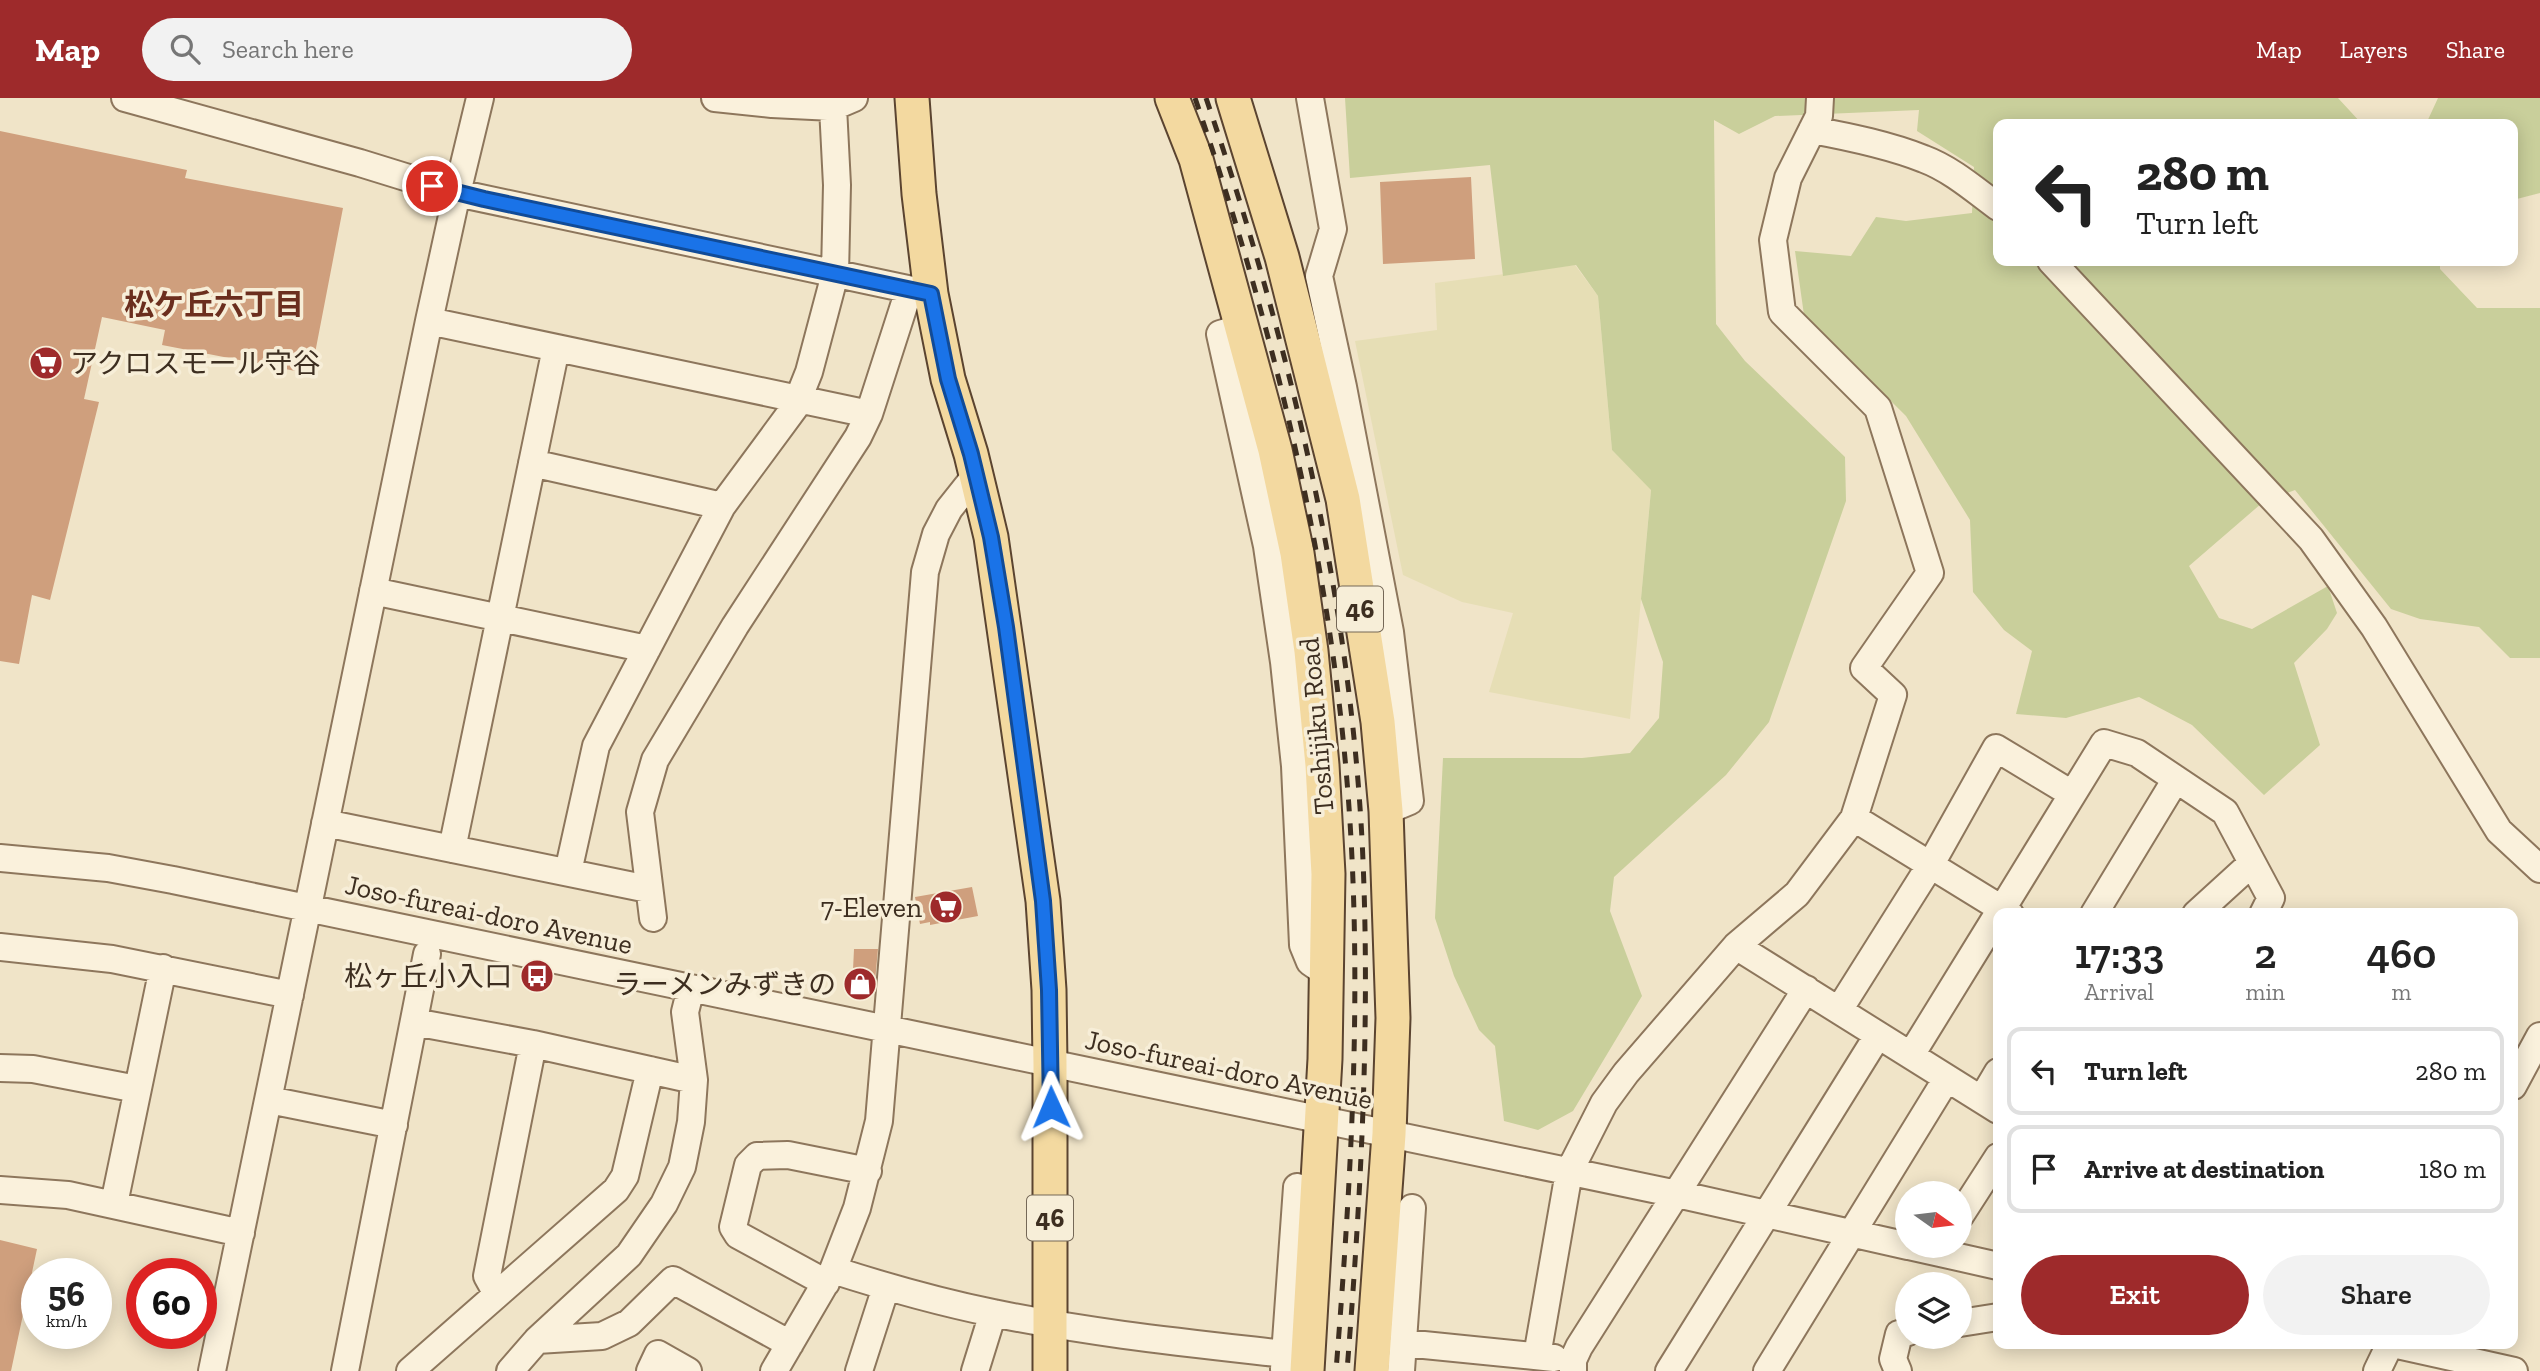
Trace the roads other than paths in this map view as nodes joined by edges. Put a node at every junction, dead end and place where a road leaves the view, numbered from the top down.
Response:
1 (125, 98) edge
2 (480, 98) edge
3 (715, 98) edge
4 (912, 98) edge
5 (1172, 98) edge
6 (1233, 98) edge
7 (1310, 98) edge
8 (1820, 98) edge
9 (768, 101) edge
10 (161, 102) edge
11 (844, 103) edge
12 (1812, 130) junction
13 (457, 193) junction
14 (1993, 203) edge
15 (2056, 266) edge
16 (835, 274) junction
17 (920, 292) junction
18 (429, 321) junction
19 (556, 348) junction
20 (1330, 390) junction
21 (799, 399) junction
22 (869, 414) junction
23 (532, 463) junction
24 (976, 475) junction
25 (722, 506) junction
26 (373, 591) junction
27 (501, 617) junction
28 (647, 649) junction
29 (2176, 779) junction
30 (2072, 794) junction
31 (1854, 818) junction
32 (324, 824) junction
33 (452, 849) junction
34 (0, 858) edge
35 (2252, 863) junction
36 (1931, 864) junction
37 (2540, 869) edge
38 (568, 872) junction
39 (648, 889) junction
40 (307, 908) junction
41 (1996, 908) edge
42 (2004, 908) edge
43 (2098, 908) edge
44 (2203, 908) edge
45 (2266, 908) edge
46 (653, 918) dead end
47 (1993, 926) edge
48 (1736, 946) junction
49 (0, 947) edge
50 (427, 954) dead end
51 (163, 968) junction
52 (691, 989) junction
53 (1806, 989) junction
54 (290, 995) junction
55 (1839, 1010) junction
56 (414, 1022) junction
57 (887, 1030) junction
58 (1878, 1035) junction
59 (2540, 1037) edge
60 (533, 1044) junction
61 (1911, 1055) junction
62 (1050, 1064) junction
63 (0, 1068) edge
64 (650, 1070) junction
65 (2518, 1077) edge
66 (1947, 1078) junction
67 (694, 1080) junction
68 (137, 1089) junction
69 (269, 1100) junction
70 (1990, 1105) edge
71 (1321, 1121) junction
72 (394, 1125) junction
73 (1389, 1134) junction
74 (1993, 1165) edge
75 (868, 1171) junction
76 (1569, 1172) junction
77 (1297, 1187) dead end
78 (0, 1190) edge
79 (1677, 1194) junction
80 (1972, 1197) edge
81 (114, 1204) junction
82 (1412, 1208) dead end
83 (1767, 1213) junction
84 (1853, 1232) junction
85 (240, 1233) junction
86 (1895, 1243) edge
87 (1970, 1258) edge
88 (1993, 1265) edge
89 (830, 1277) junction
90 (886, 1287) junction
91 (1393, 1287) junction
92 (497, 1294) junction
93 (1299, 1307) junction
94 (993, 1313) junction
95 (1993, 1318) edge
96 (1972, 1321) edge
97 (1050, 1323) junction
98 (537, 1340) junction
99 (1404, 1343) junction
100 (790, 1344) junction
101 (1895, 1349) edge
102 (2388, 1349) edge
103 (2414, 1349) edge
104 (1537, 1356) junction
105 (1292, 1365) edge
106 (1573, 1365) edge
107 (519, 1368) edge
108 (212, 1371) edge
109 (345, 1371) edge
110 (410, 1371) edge
111 (650, 1371) edge
112 (688, 1371) edge
113 (774, 1371) edge
114 (859, 1371) edge
115 (975, 1371) edge
116 (1050, 1371) edge
117 (1372, 1371) edge
118 (1401, 1371) edge
119 (1669, 1371) edge
120 (1767, 1371) edge
121 (1898, 1371) edge
122 (2377, 1371) edge
123 (2514, 1371) edge

1 - 10 street
2 - 13 street
3 - 9 street
4 - 17 main road, 46
5 - 71 main road, Toshijiku Road / 46
6 - 20 main road, Toshijiku Road / 46
7 - 20 street
8 - 12 street
9 - 11 street
10 - 13 street
11 - 16 street
12 - 14 street
12 - 31 street
13 - 16 street
13 - 18 street
15 - 37 street
16 - 17 street
16 - 21 street
17 - 22 street
17 - 24 main road, 46
18 - 19 street
18 - 26 street
19 - 21 street
19 - 23 street
20 - 73 main road, Toshijiku Road / 46
21 - 22 street
21 - 25 street
22 - 39 street
23 - 25 street
23 - 27 street
24 - 57 street
24 - 62 main road, 46
25 - 28 street
26 - 27 street
26 - 32 street
27 - 28 street
27 - 33 street
28 - 38 street
29 - 30 street
29 - 35 street
29 - 43 street
30 - 36 street
30 - 42 street
31 - 36 street
31 - 48 street
32 - 33 street
32 - 40 street
33 - 38 street
34 - 40 street, Joso-fureai-doro Avenue
35 - 44 street
35 - 45 street
36 - 41 street
36 - 55 street
38 - 39 street
39 - 46 street
40 - 52 street, Joso-fureai-doro Avenue
40 - 54 street
47 - 61 street
48 - 53 street
48 - 76 street
49 - 51 street
50 - 56 street
51 - 54 street
51 - 68 street
52 - 57 street, Joso-fureai-doro Avenue
52 - 67 street
53 - 55 street
53 - 79 street
54 - 69 street
55 - 58 street
56 - 60 street
56 - 72 street
57 - 62 street, Joso-fureai-doro Avenue
57 - 75 street
58 - 61 street
58 - 83 street
59 - 65 street
60 - 64 street
60 - 92 street
61 - 66 street
62 - 71 street, Joso-fureai-doro Avenue
62 - 97 main road, 46
63 - 68 street
64 - 67 street
64 - 92 street
66 - 70 street
66 - 84 street
67 - 98 street
68 - 81 street
69 - 72 street
69 - 85 street
71 - 73 street, Joso-fureai-doro Avenue
71 - 93 main road, Toshijiku Road / 46
72 - 109 street
73 - 76 street, Joso-fureai-doro Avenue
73 - 91 main road, Toshijiku Road / 46
74 - 80 street
75 - 89 street
75 - 89 street
76 - 79 street, Joso-fureai-doro Avenue
76 - 104 street
77 - 93 street
78 - 81 street
79 - 83 street, Joso-fureai-doro Avenue
79 - 106 street
81 - 85 street
82 - 91 street
83 - 84 street, Joso-fureai-doro Avenue
83 - 119 street
84 - 86 street, Joso-fureai-doro Avenue
84 - 120 street
85 - 108 street
87 - 88 street, Joso-fureai-doro Avenue
89 - 90 street
89 - 100 street
90 - 94 street
90 - 114 street
91 - 99 street
91 - 117 main road, Toshijiku Road / 46
92 - 110 street
93 - 105 main road, Toshijiku Road / 46
94 - 97 street
94 - 115 street
95 - 96 street
97 - 105 street
97 - 116 main road, 46
98 - 100 street
98 - 107 street
99 - 104 street
99 - 118 street
100 - 113 street
101 - 121 street
102 - 122 street
103 - 123 street
104 - 106 street
111 - 112 street

